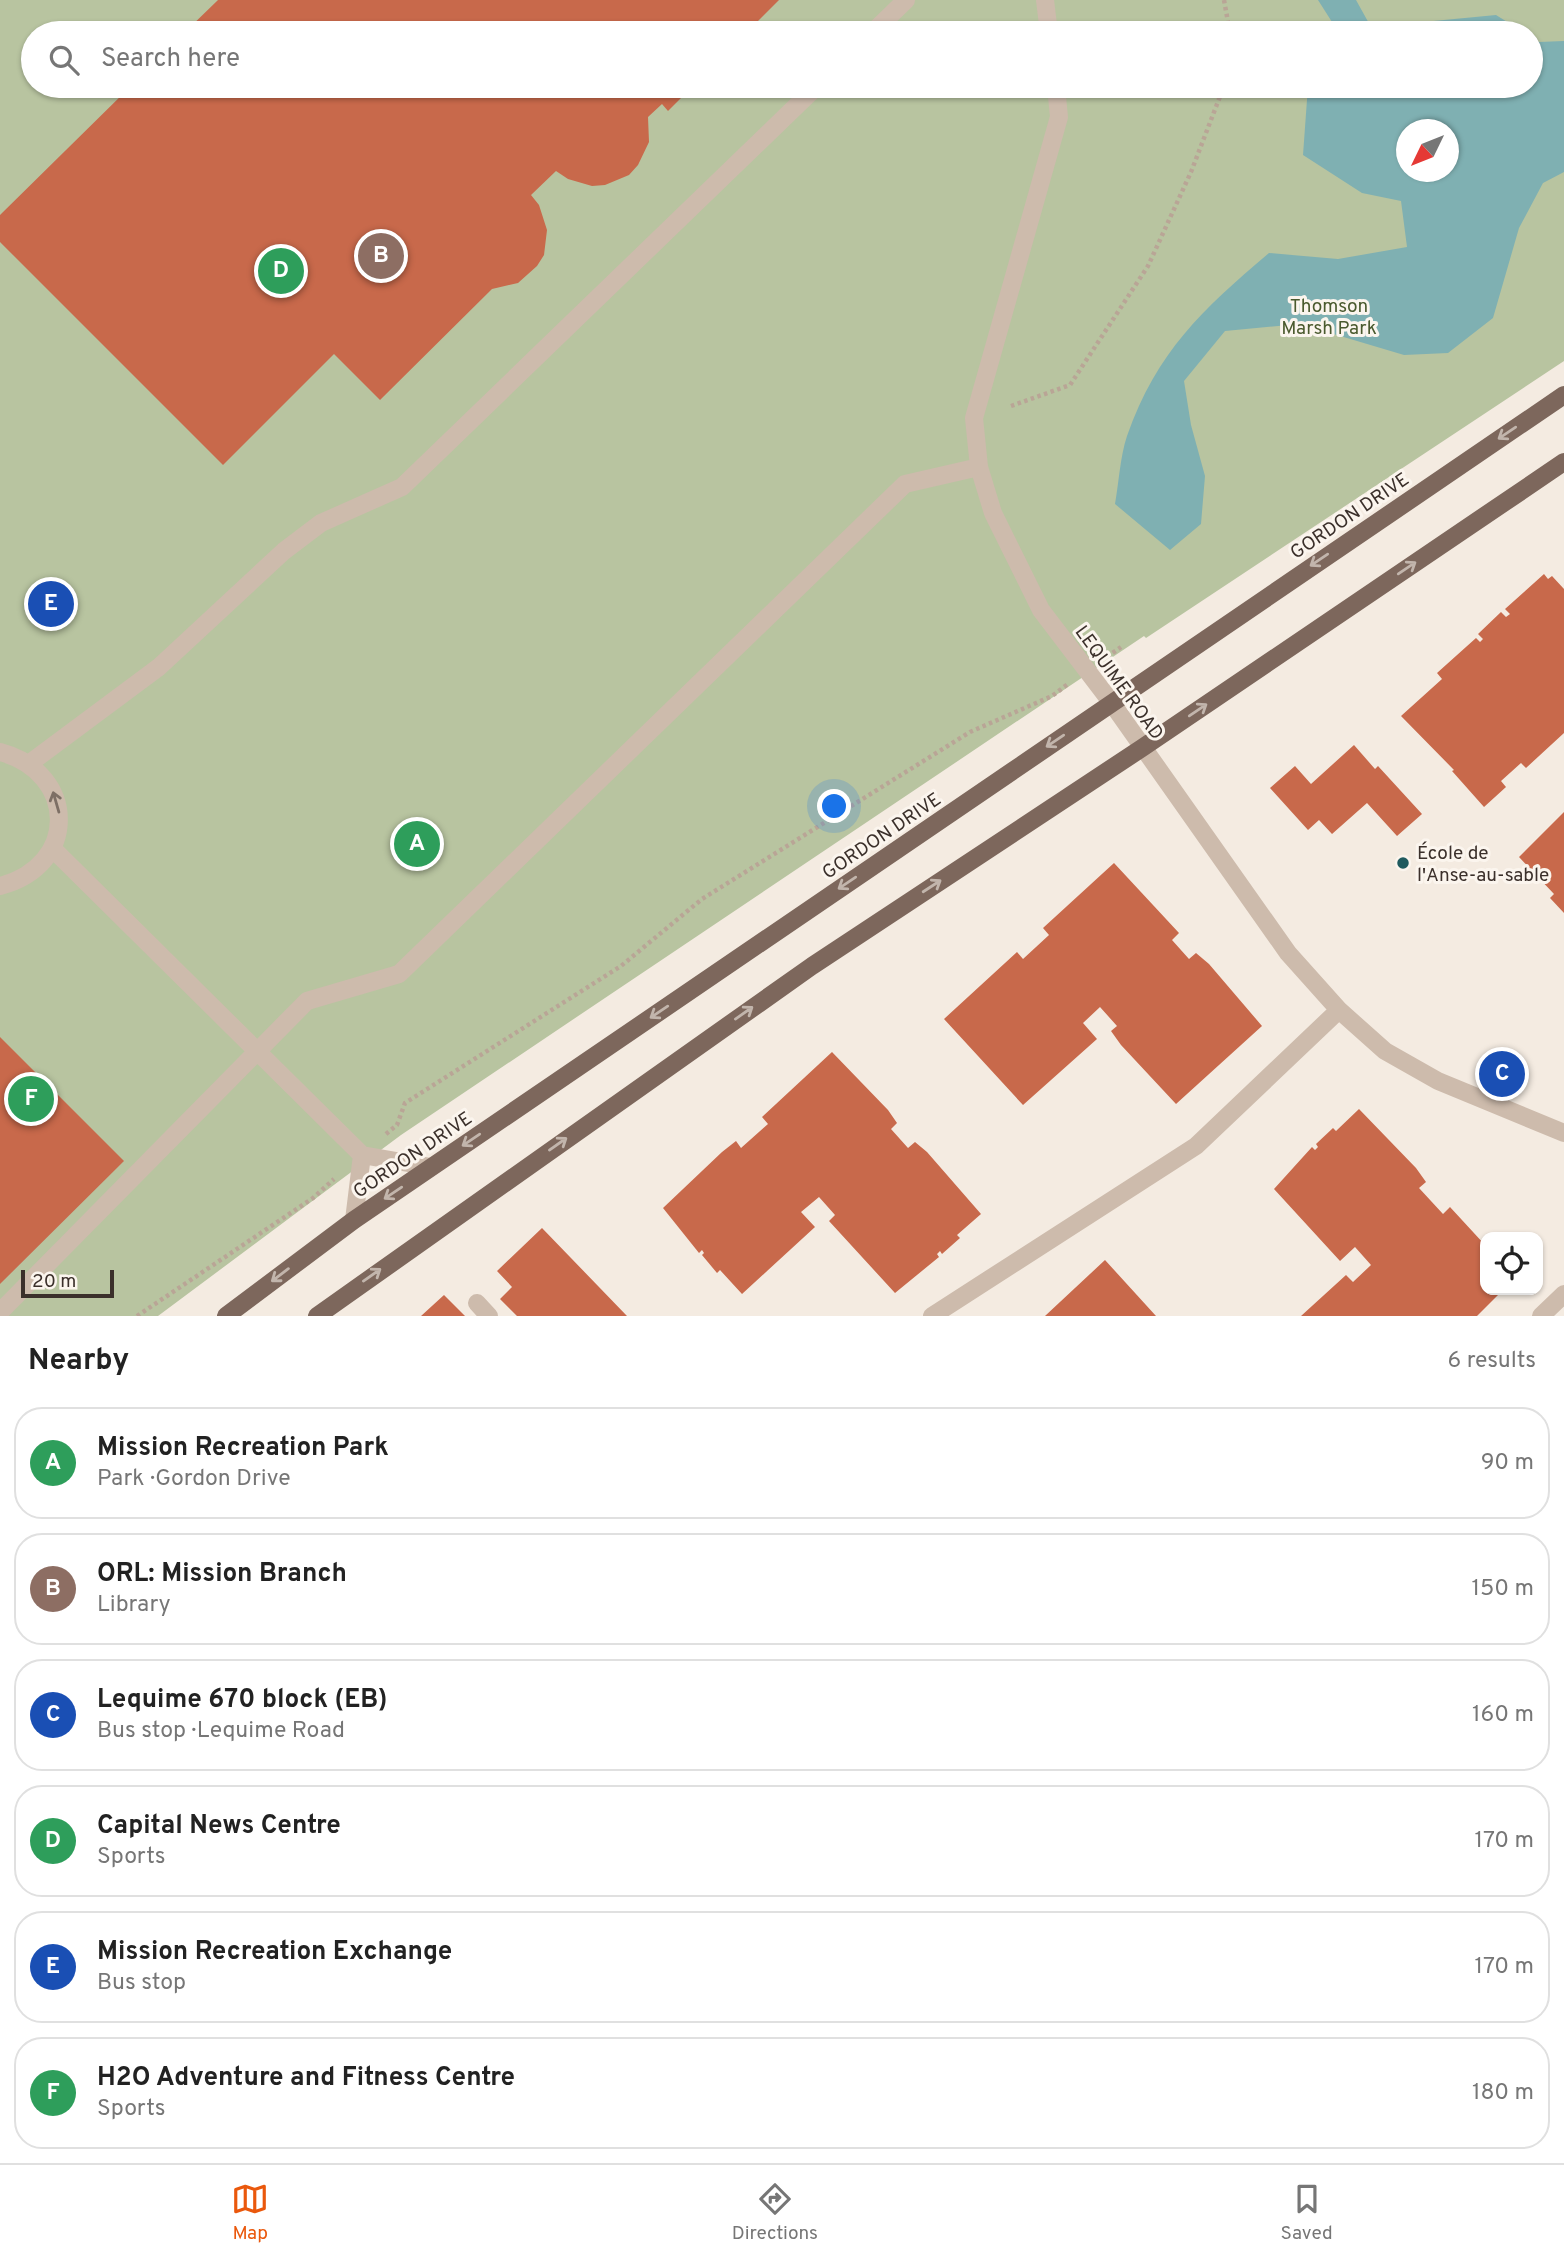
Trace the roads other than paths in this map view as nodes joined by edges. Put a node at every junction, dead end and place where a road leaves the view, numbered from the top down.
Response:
1 (906, 0) edge
2 (1045, 0) edge
3 (884, 21) edge
4 (1048, 21) edge
5 (805, 98) edge
6 (1057, 98) edge
7 (1564, 395) edge
8 (1564, 463) edge
9 (979, 467) junction
10 (1111, 702) junction
11 (1142, 748) junction
12 (0, 752) edge
13 (30, 763) junction
14 (53, 849) junction
15 (0, 886) edge
16 (1339, 1010) junction
17 (255, 1050) junction
18 (1564, 1133) edge
19 (362, 1156) junction
20 (431, 1167) junction
21 (354, 1220) junction
22 (1564, 1294) edge
23 (0, 1312) edge
24 (226, 1316) edge
25 (317, 1316) edge
26 (932, 1316) edge
27 (1541, 1316) edge

1 - 3 street
2 - 4 street
5 - 13 street
6 - 9 street, LEQUIME ROAD
7 -> 10 main road, GORDON DRIVE
11 -> 8 main road
9 - 10 street, LEQUIME ROAD
9 - 17 street
10 - 11 street, LEQUIME ROAD
10 -> 20 main road, GORDON DRIVE
11 - 16 street, LEQUIME ROAD
25 -> 11 main road
12 - 13 street
14 -> 13 street
14 - 15 street
14 - 17 street
16 - 18 street, LEQUIME ROAD
16 - 26 street
17 - 19 street
17 - 23 street
19 - 20 street
19 - 21 street
20 -> 21 main road, GORDON DRIVE
21 -> 24 main road, GORDON DRIVE
22 - 27 street

